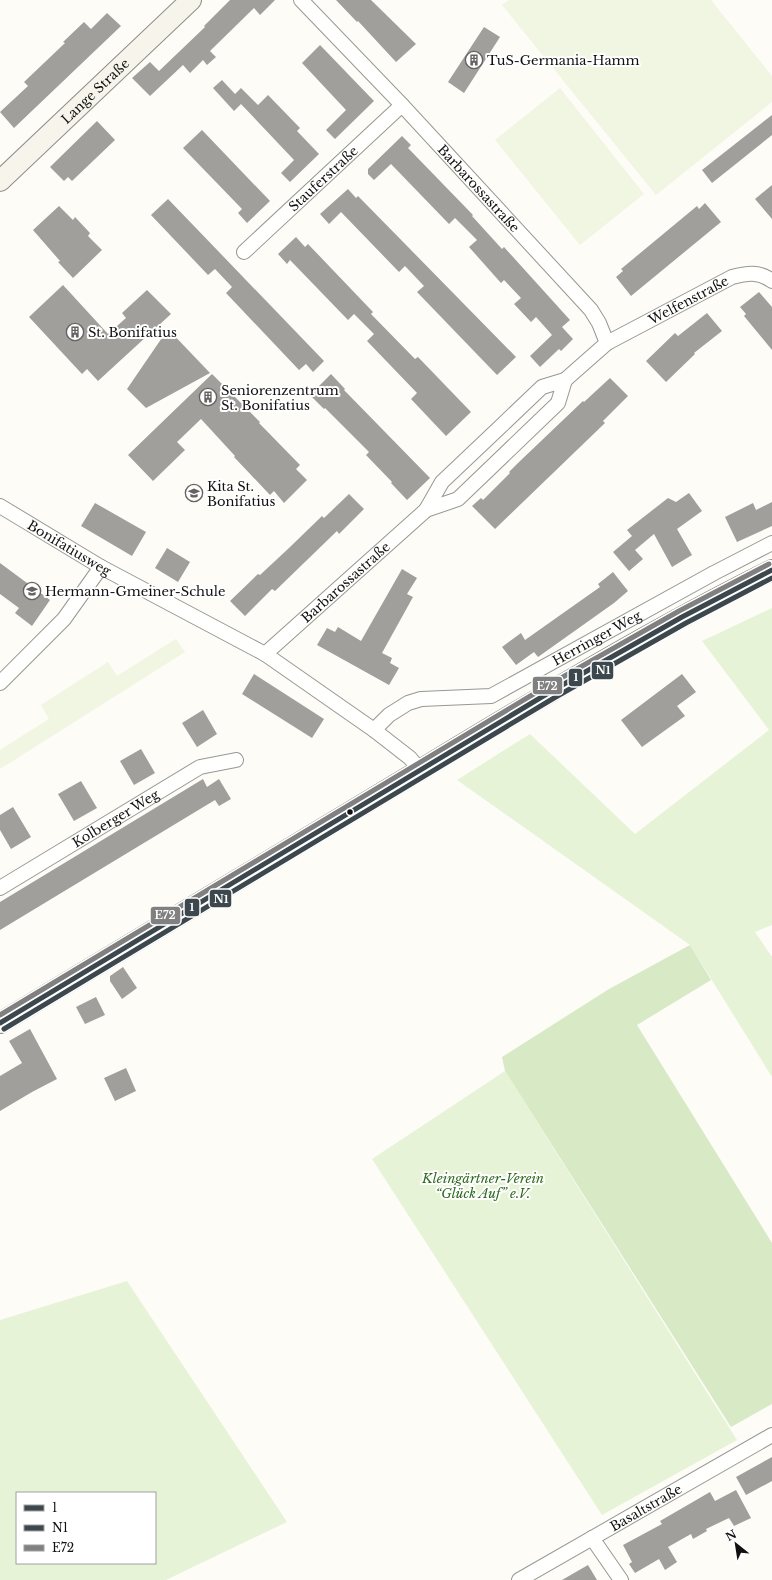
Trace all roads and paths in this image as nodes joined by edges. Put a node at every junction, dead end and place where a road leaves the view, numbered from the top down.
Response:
1 (191, 0) edge
2 (302, 0) edge
3 (402, 106) junction
4 (0, 181) edge
5 (244, 252) dead end
6 (772, 281) edge
7 (607, 343) junction
8 (565, 380) junction
9 (0, 506) edge
10 (426, 510) junction
11 (772, 543) edge
12 (101, 567) junction
13 (772, 570) edge
14 (265, 654) junction
15 (0, 683) edge
16 (374, 730) junction
17 (236, 760) dead end
18 (420, 770) junction
19 (0, 888) edge
20 (0, 1023) edge
21 (772, 1435) edge
22 (592, 1538) junction
23 (519, 1580) edge
24 (621, 1580) edge

1 - 4 main road, Lange Straße
2 - 3 street, Barbarossastraße
3 - 5 street, Stauferstraße
3 - 7 street, Barbarossastraße
6 - 7 street, Welfenstraße
7 - 8 street, Barbarossastraße
8 - 10 street, Barbarossastraße
8 - 10 street, Barbarossastraße
9 - 12 street, Bonifatiusweg
10 - 14 street, Barbarossastraße
11 - 16 street, Herringer Weg
12 - 14 street, Bonifatiusweg
12 - 15 street
13 - 18 main road, Herringer Weg
14 - 16 street, Bonifatiusweg
16 - 18 street, Bonifatiusweg
17 - 19 street, Kolberger Weg
18 - 20 main road, Herringer Weg
21 - 22 street, Basaltstraße
22 - 23 street, Basaltstraße
22 - 24 street

